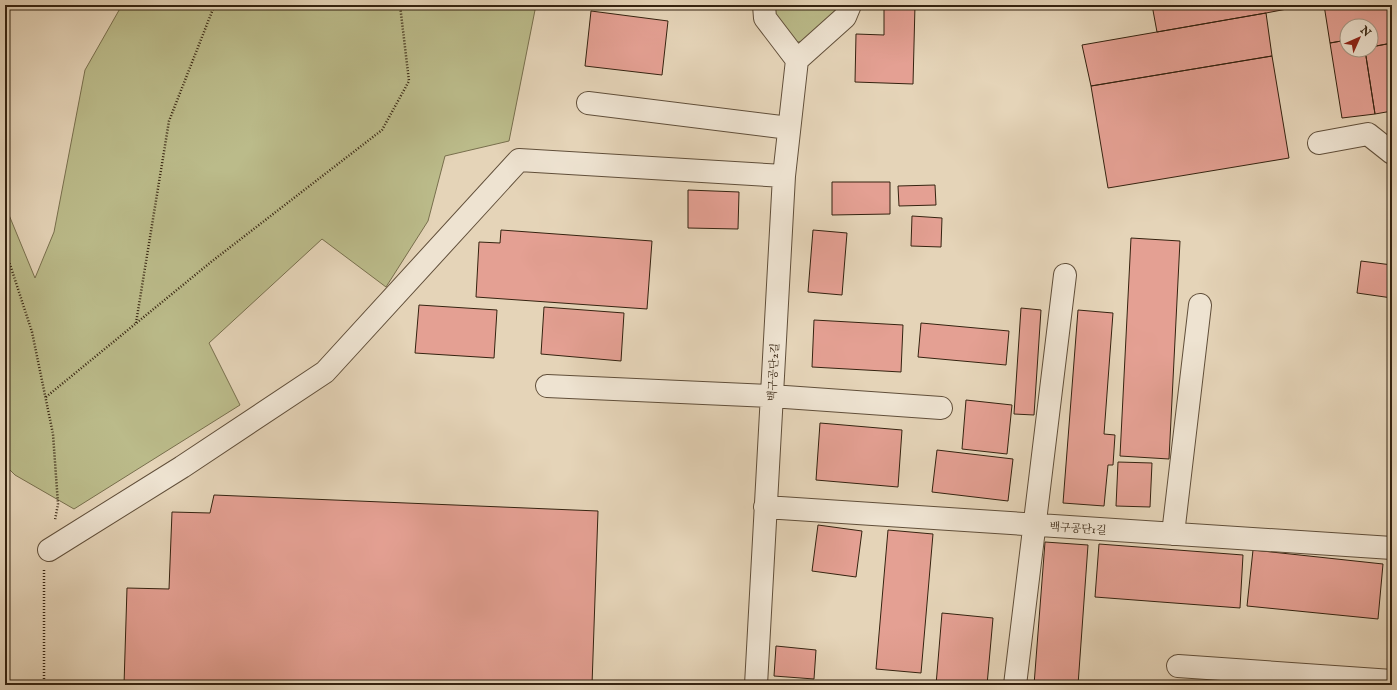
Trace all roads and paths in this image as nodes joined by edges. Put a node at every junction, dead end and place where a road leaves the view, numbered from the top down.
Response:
1 (220, 5) edge
2 (400, 5) edge
3 (764, 5) edge
4 (850, 5) edge
5 (797, 60) junction
6 (588, 103) dead end
7 (789, 128) junction
8 (1319, 143) dead end
9 (1392, 153) edge
10 (784, 176) junction
11 (5, 249) edge
12 (1065, 275) dead end
13 (1200, 305) dead end
14 (136, 323) junction
15 (547, 386) dead end
16 (771, 396) junction
17 (46, 397) junction
18 (941, 408) dead end
19 (765, 507) junction
20 (1036, 525) junction
21 (1173, 534) junction
22 (1392, 548) edge
23 (49, 550) junction
24 (1178, 666) dead end
25 (1392, 681) edge
26 (44, 685) edge
27 (756, 685) edge
28 (1015, 685) edge

1 - 14 path
2 - 14 path
3 - 5 street
4 - 5 street
5 - 7 street, 백구공단2길
6 - 7 street
7 - 10 street, 백구공단2길
8 - 9 street
10 - 16 street, 백구공단2길
10 - 23 street
11 - 17 path
12 - 20 street
13 - 21 street
14 - 17 path
15 - 16 street
16 - 18 street
16 - 19 street, 백구공단2길
17 - 23 path
19 - 20 street, 백구공단1길
19 - 27 street, 백구공단2길
20 - 21 street, 백구공단1길
20 - 28 street
21 - 22 street, 백구공단1길
23 - 26 path
24 - 25 street

